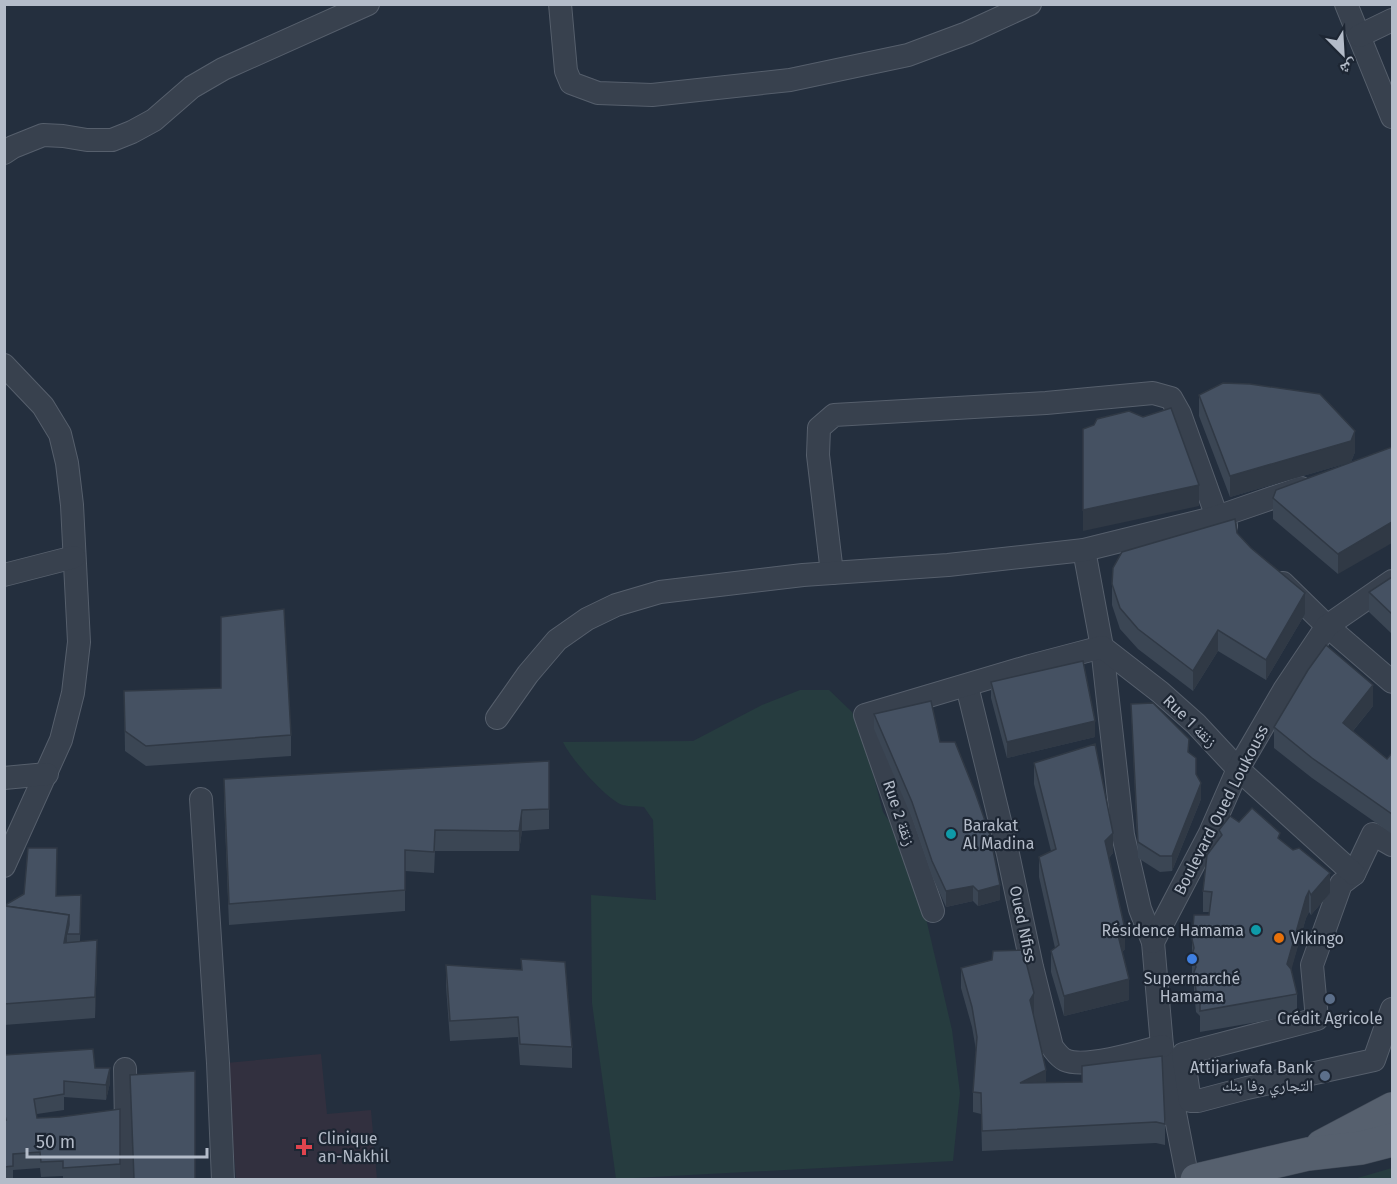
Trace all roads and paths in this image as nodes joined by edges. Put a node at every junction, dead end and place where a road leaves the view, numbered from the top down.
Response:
1 (368, 4) edge
2 (560, 4) edge
3 (1030, 4) edge
4 (1346, 4) edge
5 (1392, 20) edge
6 (1359, 36) junction
7 (1392, 117) edge
8 (4, 153) edge
9 (4, 365) edge
10 (1318, 482) edge
11 (1217, 517) junction
12 (1242, 541) edge
13 (1084, 550) junction
14 (74, 557) junction
15 (1266, 565) edge
16 (832, 573) junction
17 (4, 575) edge
18 (1392, 581) edge
19 (1327, 626) junction
20 (1102, 647) junction
21 (1392, 682) edge
22 (968, 686) junction
23 (497, 718) dead end
24 (1238, 769) junction
25 (47, 774) junction
26 (4, 778) edge
27 (201, 799) dead end
28 (1392, 845) edge
29 (4, 866) edge
30 (1354, 874) junction
31 (933, 911) dead end
32 (1153, 942) junction
33 (1392, 1009) edge
34 (1162, 1046) junction
35 (125, 1069) dead end
36 (1392, 1109) edge
37 (1392, 1140) edge
38 (1308, 1154) junction
39 (127, 1179) edge
40 (223, 1179) edge
41 (1188, 1179) edge
42 (1197, 1179) edge

1 - 8 street
2 - 3 street
4 - 6 street
5 - 6 street
6 - 7 street
9 - 14 street
10 - 11 street
11 - 12 street
11 - 13 street
11 - 16 street
13 - 16 street
13 - 20 street
14 - 17 street
14 - 25 street
15 - 19 street
16 - 23 street
18 - 19 street, Boulevard Oued Loukouss
19 - 21 street
19 - 24 street, Boulevard Oued Loukouss
20 - 22 street
20 - 24 street, Rue 1 زنقة
20 - 32 street
22 - 31 street, Rue 2 زنقة
22 - 34 street, Oued Nfiss
24 - 30 street, Rue 1 زنقة
24 - 32 street, Boulevard Oued Loukouss
25 - 26 street
25 - 29 street
27 - 40 street
28 - 30 street
30 - 33 street
32 - 34 street
34 - 41 street
35 - 39 street
36 - 38 main road
37 - 38 main road
38 - 42 main road

